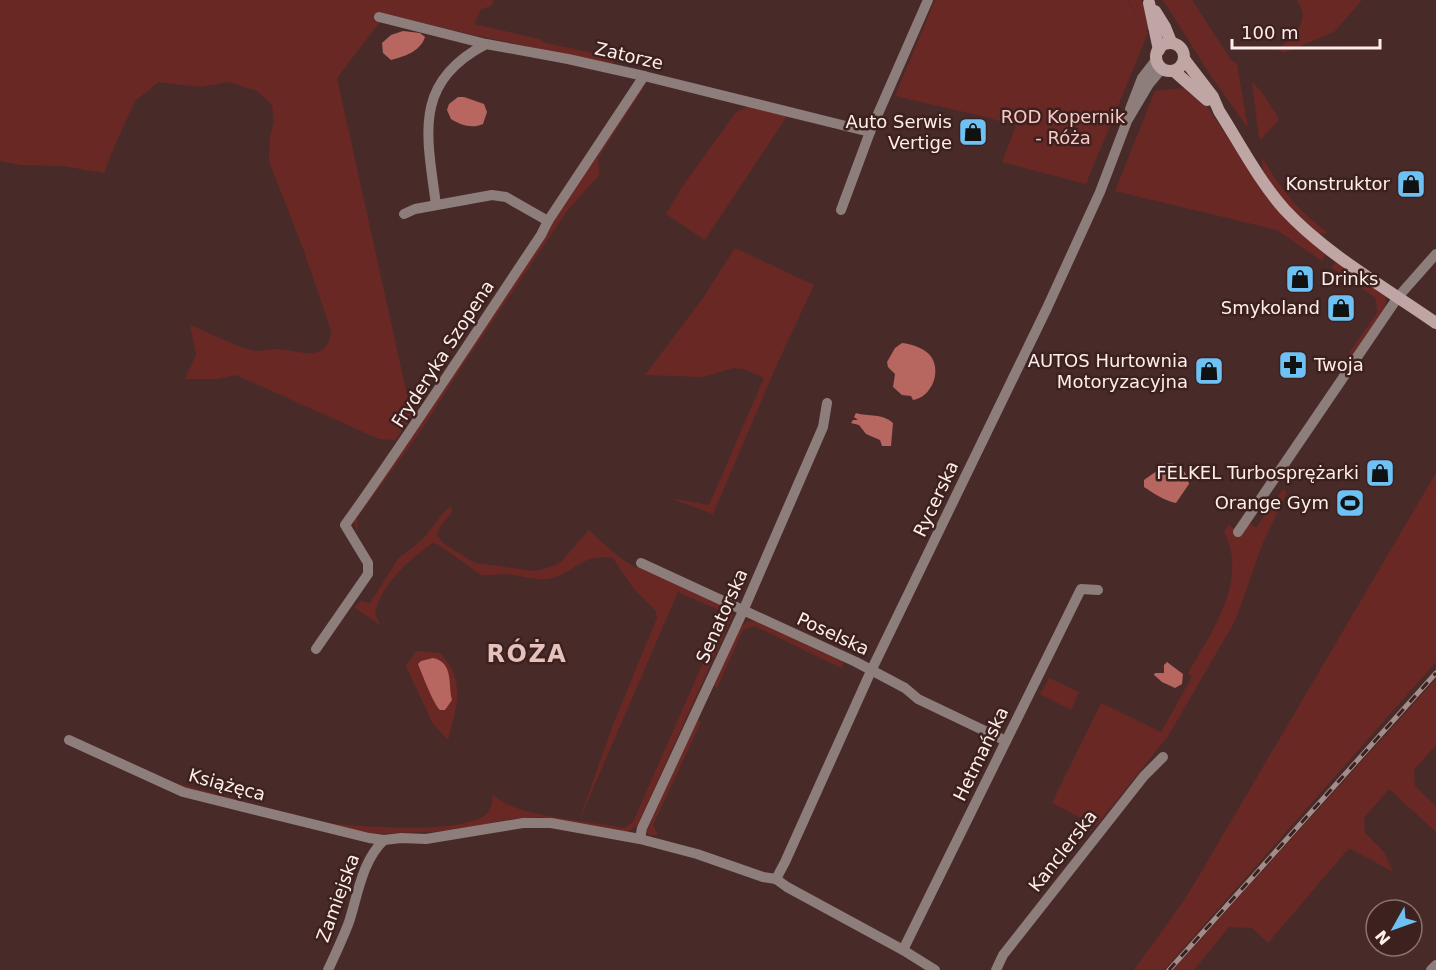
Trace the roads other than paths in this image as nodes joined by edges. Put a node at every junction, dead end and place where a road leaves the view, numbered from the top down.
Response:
1 (928, 0) edge
2 (1148, 1) edge
3 (379, 17) dead end
4 (1171, 42) junction
5 (486, 44) junction
6 (1184, 59) junction
7 (1164, 63) junction
8 (644, 76) junction
9 (1219, 111) junction
10 (870, 132) junction
11 (436, 205) junction
12 (841, 210) dead end
13 (404, 214) dead end
14 (548, 221) junction
15 (1436, 254) edge
16 (1398, 297) junction
17 (1436, 323) edge
18 (827, 403) dead end
19 (1238, 532) dead end
20 (641, 563) dead end
21 (1098, 590) dead end
22 (743, 610) junction
23 (316, 649) dead end
24 (871, 671) junction
25 (69, 740) dead end
26 (1006, 741) junction
27 (1163, 757) dead end
28 (640, 839) junction
29 (384, 840) junction
30 (776, 879) junction
31 (903, 950) junction
32 (1436, 965) edge
33 (328, 970) edge
34 (935, 970) edge
35 (996, 970) edge
36 (1431, 970) edge

1 - 10 street
2 - 4 street
2 - 7 street
3 - 5 street, Zatorze
4 - 6 street
4 - 7 street
5 - 8 street, Zatorze
5 - 11 street
6 - 7 street
6 - 9 street
7 - 9 street
7 - 24 street, Rycerska
8 - 10 street, Zatorze
8 - 14 street, Fryderyka Szopena
9 - 16 street
10 - 12 street
11 - 13 street
11 - 14 street
14 - 23 street, Fryderyka Szopena
15 - 16 street
16 - 17 street
16 - 19 street
18 - 22 street, Senatorska
20 - 22 street, Poselska
21 - 26 street, Hetmańska
22 - 24 street, Poselska
22 - 28 street, Senatorska
24 - 26 street, Poselska
24 - 30 street, Rycerska
25 - 29 street, Książęca
26 - 31 street, Hetmańska
27 - 35 street, Kanclerska
28 - 29 street, Książęca
28 - 30 street, Książęca
29 - 33 street, Zamiejska
30 - 31 street
31 - 34 street
32 - 36 street

